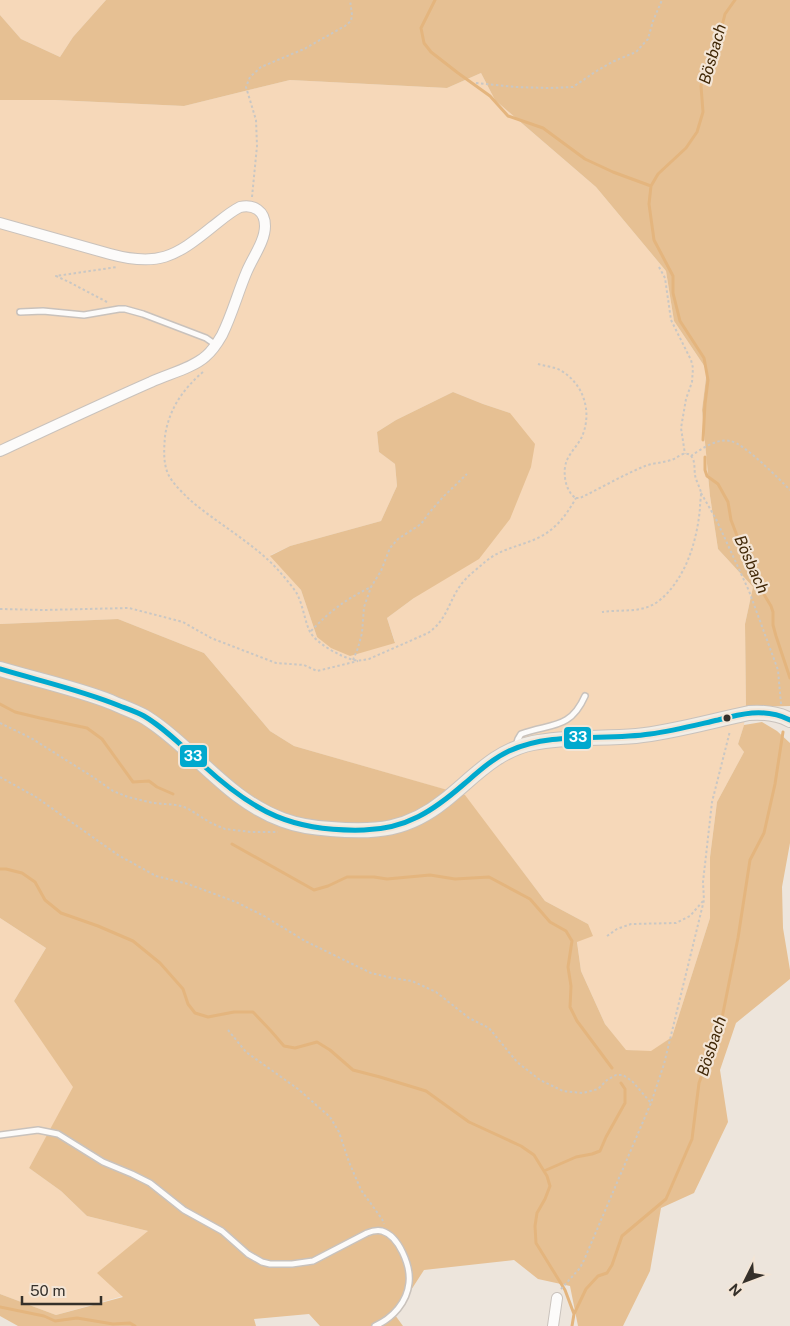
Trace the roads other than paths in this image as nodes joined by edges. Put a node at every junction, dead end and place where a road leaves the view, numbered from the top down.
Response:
1 (0, 223) edge
2 (20, 312) dead end
3 (216, 345) junction
4 (0, 451) edge
5 (0, 669) edge
6 (585, 696) dead end
7 (786, 718) edge
8 (516, 748) junction
9 (0, 1135) edge
10 (559, 1294) road end
11 (375, 1326) edge
12 (554, 1326) edge

1 - 3 street
2 - 3 lane
3 - 4 street
5 - 8 street
6 - 8 lane
7 - 8 street
9 - 11 lane
10 - 12 street

